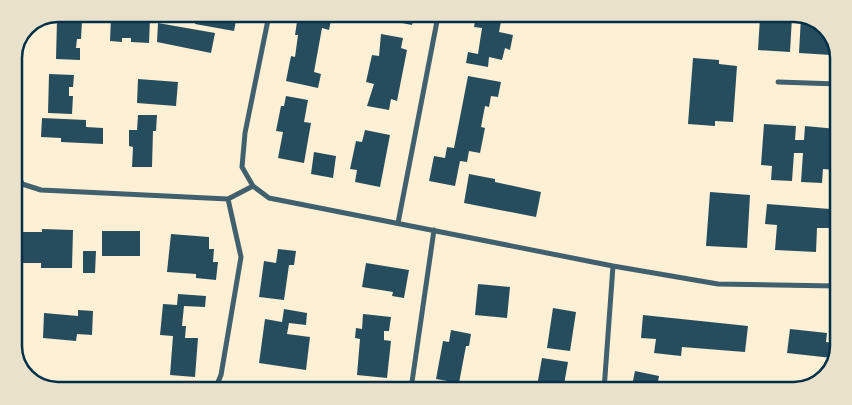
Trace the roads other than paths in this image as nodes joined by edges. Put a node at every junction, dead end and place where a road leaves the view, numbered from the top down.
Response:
1 (268, 22) edge
2 (437, 22) edge
3 (778, 82) dead end
4 (829, 84) edge
5 (23, 184) edge
6 (253, 186) junction
7 (228, 199) junction
8 (398, 222) junction
9 (434, 230) junction
10 (613, 266) junction
11 (830, 286) edge
12 (218, 382) edge
13 (412, 382) edge
14 (605, 382) edge

1 - 6 street
2 - 8 street
3 - 4 street
5 - 7 street
6 - 7 street
6 - 8 street
7 - 12 street
8 - 9 street
9 - 10 street
9 - 13 street
10 - 11 street
10 - 14 street

